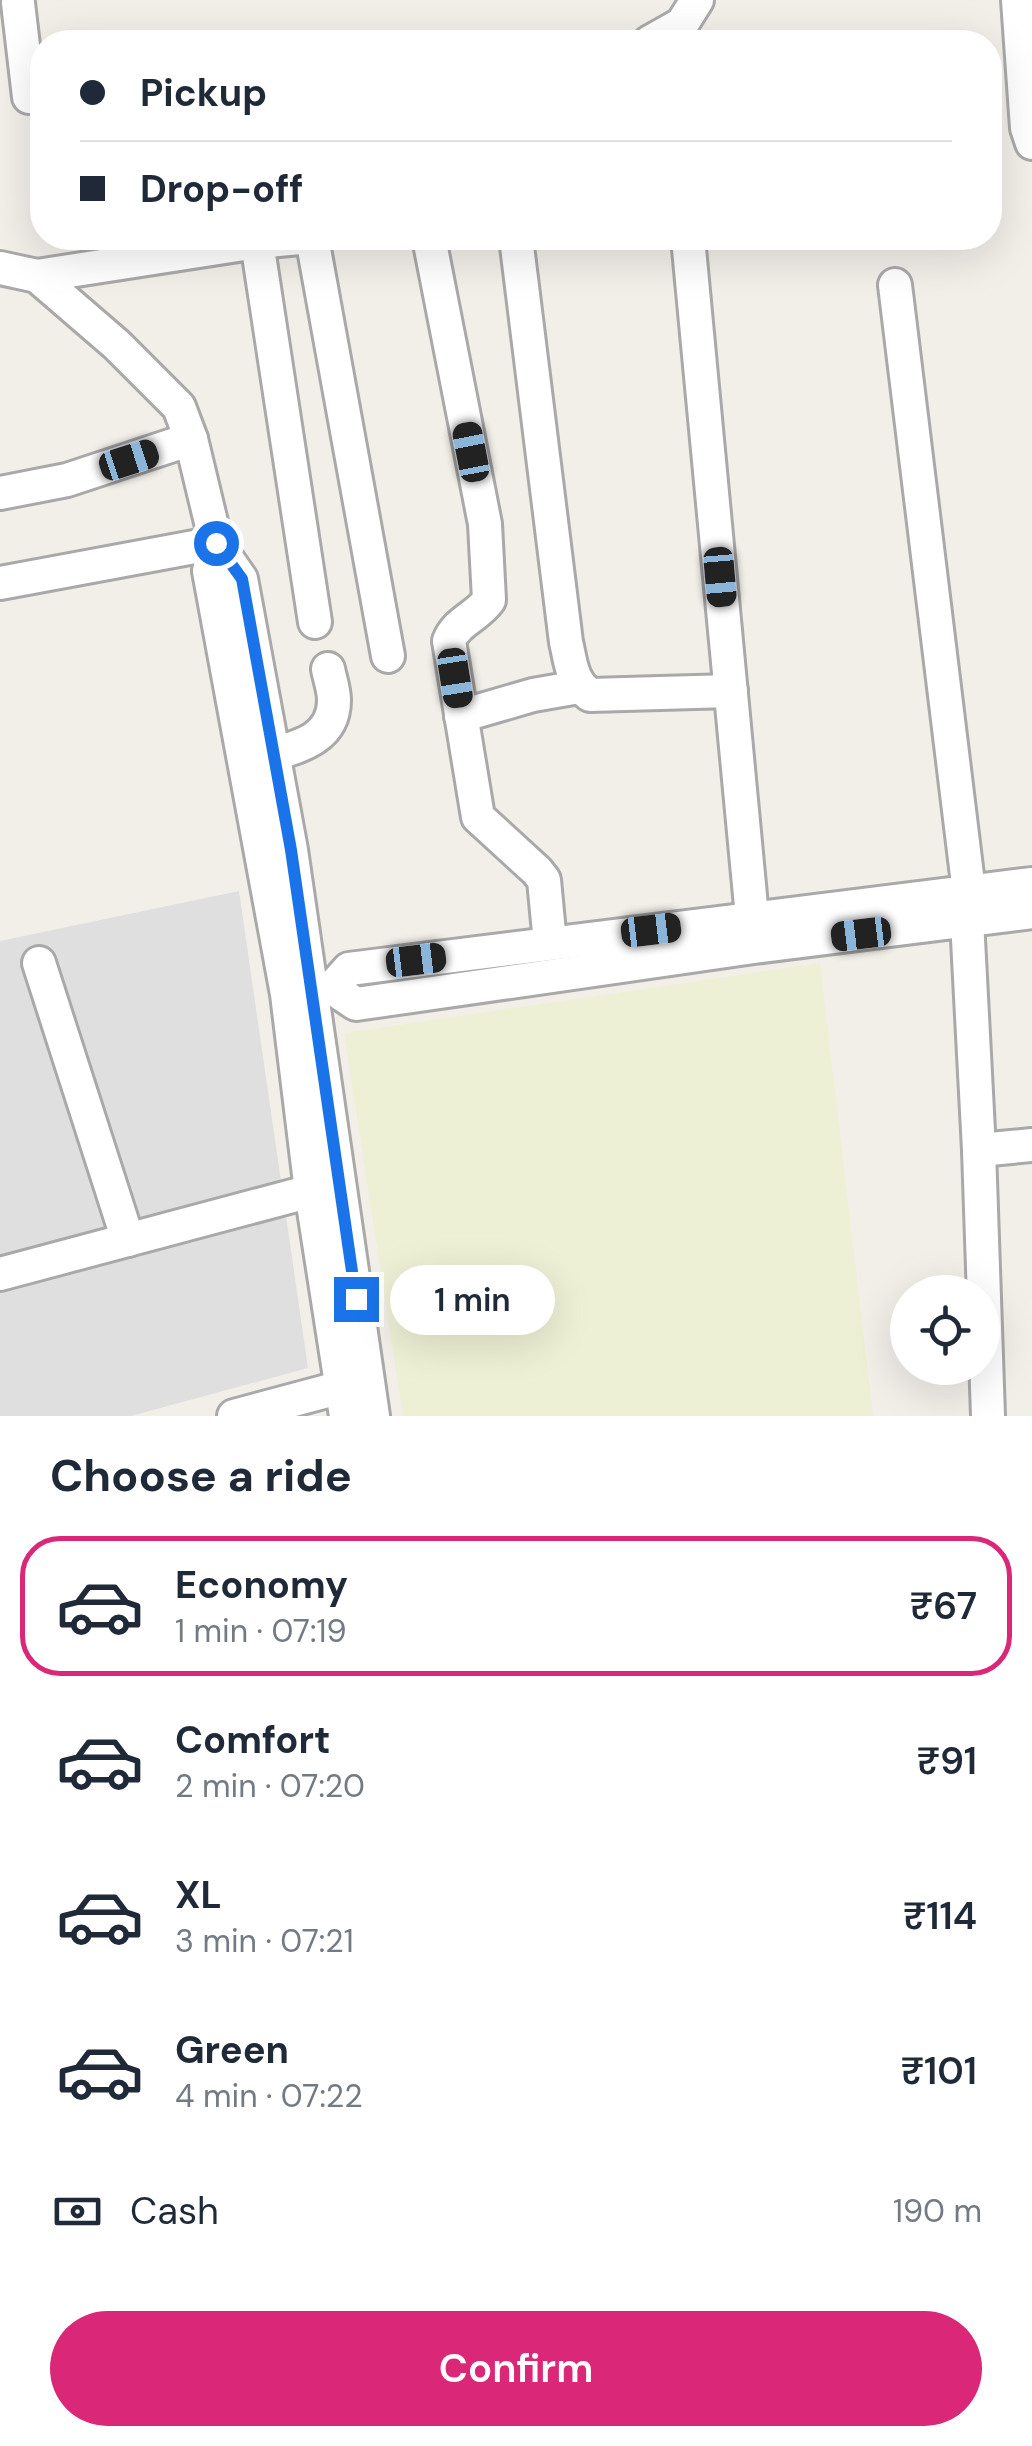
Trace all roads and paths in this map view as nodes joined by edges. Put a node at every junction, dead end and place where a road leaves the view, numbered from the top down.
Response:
1 (697, 0) edge
2 (12, 4) edge
3 (1024, 18) edge
4 (671, 30) edge
5 (29, 96) dead end
6 (1032, 143) edge
7 (205, 250) edge
8 (258, 250) edge
9 (314, 250) edge
10 (431, 250) edge
11 (517, 250) edge
12 (689, 250) edge
13 (0, 268) edge
14 (37, 276) junction
15 (895, 286) dead end
16 (191, 439) junction
17 (0, 493) edge
18 (216, 543) junction
19 (0, 583) edge
20 (315, 622) dead end
21 (388, 656) dead end
22 (328, 668) dead end
23 (579, 687) junction
24 (730, 690) junction
25 (461, 716) junction
26 (274, 754) junction
27 (1032, 884) edge
28 (968, 906) junction
29 (1032, 912) edge
30 (753, 932) junction
31 (550, 943) junction
32 (38, 963) dead end
33 (310, 991) junction
34 (1032, 1146) edge
35 (979, 1150) junction
36 (311, 1191) junction
37 (128, 1240) junction
38 (0, 1274) edge
39 (344, 1408) edge
40 (234, 1416) edge
41 (988, 1416) edge

1 - 4 street
2 - 5 street
3 - 6 street
7 - 14 street
8 - 20 street
9 - 21 street
10 - 25 street
11 - 23 street
12 - 24 street
13 - 14 street
14 - 16 street
15 - 28 street
16 - 17 street
16 - 18 street
18 - 19 street
18 - 26 street
18 - 33 street
22 - 26 street
23 - 24 street
23 - 25 street
24 - 30 street
25 - 31 street
26 - 33 street
27 - 28 street
28 - 29 street
28 - 30 street
28 - 35 street
30 - 31 street
30 - 33 street
31 - 33 street
32 - 37 street
33 - 36 street
33 - 39 street
34 - 35 street
35 - 41 street
36 - 37 street
36 - 39 street
37 - 38 street
39 - 40 street

